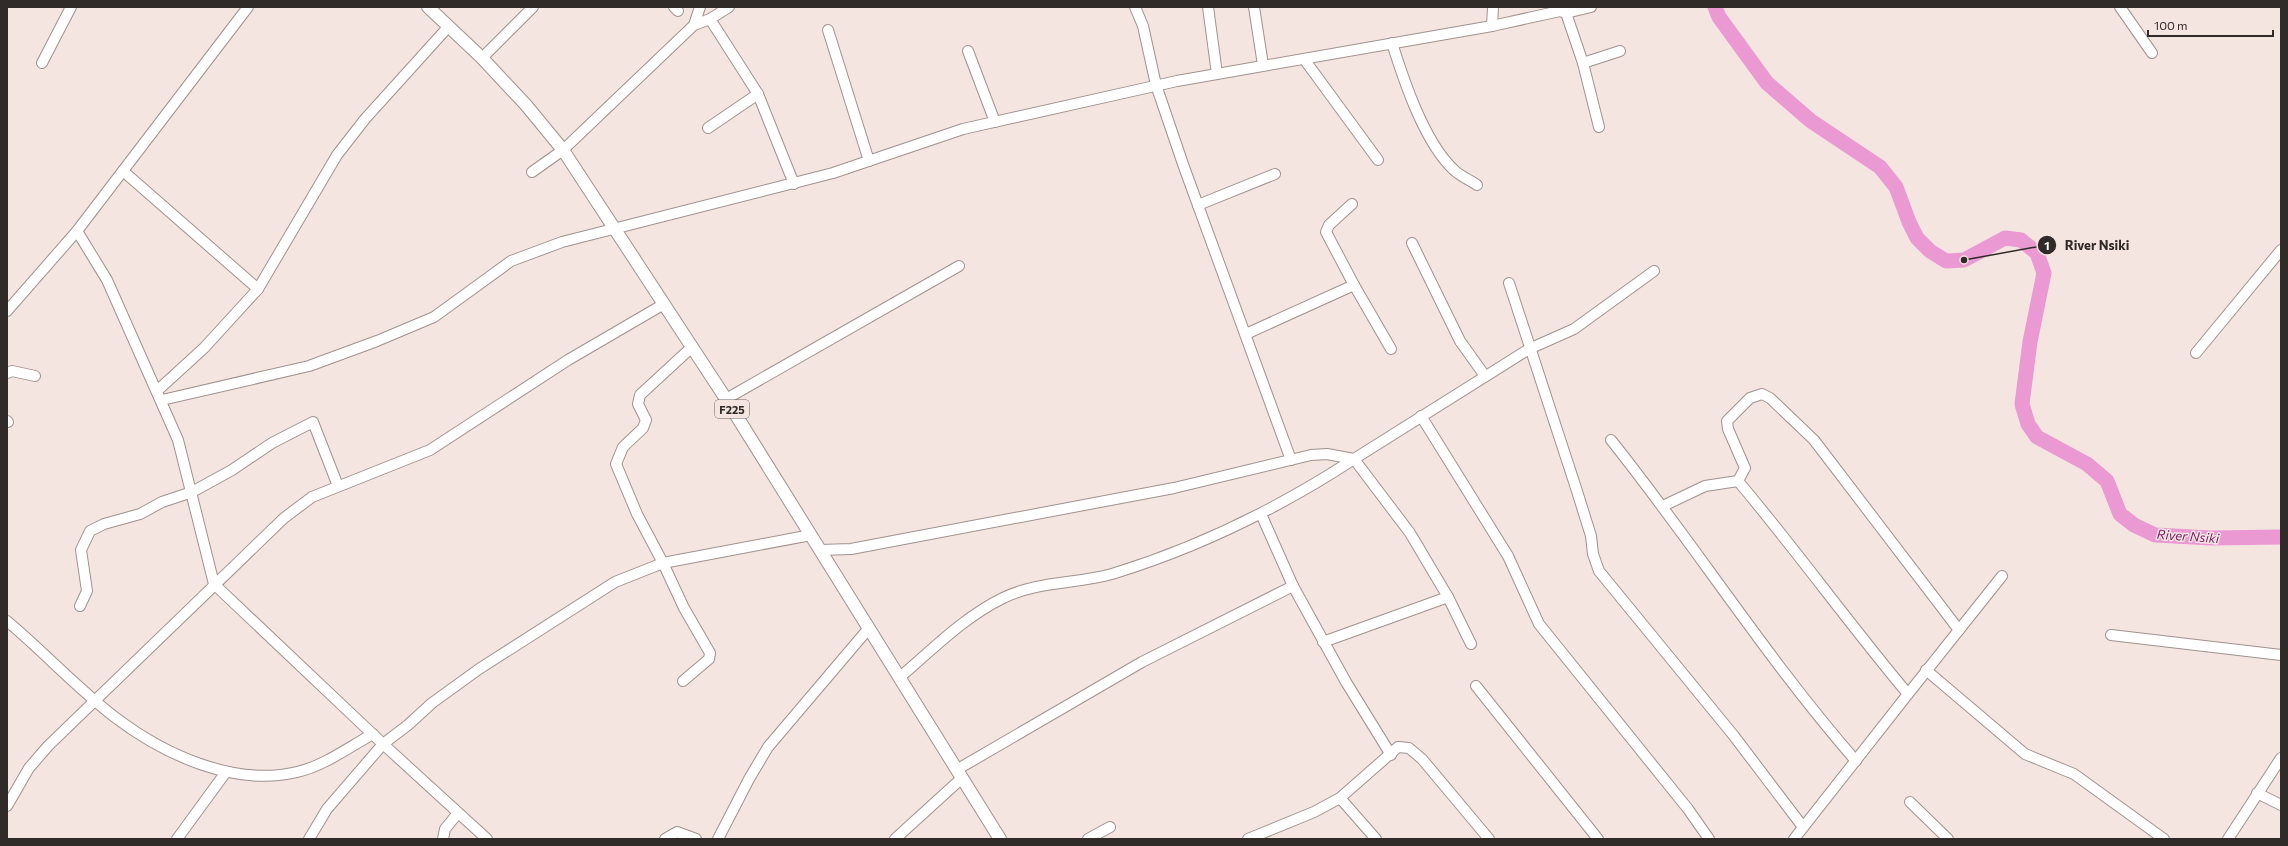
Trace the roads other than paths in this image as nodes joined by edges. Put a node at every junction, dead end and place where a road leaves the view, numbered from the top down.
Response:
1 (71, 7) edge
2 (248, 7) edge
3 (428, 7) edge
4 (533, 7) edge
5 (700, 7) edge
6 (729, 7) edge
7 (1135, 7) edge
8 (1208, 7) edge
9 (1254, 7) edge
10 (1493, 7) edge
11 (1591, 7) edge
12 (2120, 7) edge
13 (1566, 13) junction
14 (710, 19) junction
15 (694, 25) junction
16 (449, 26) junction
17 (1492, 26) junction
18 (828, 30) dead end
19 (1392, 43) junction
20 (968, 51) dead end
21 (1620, 51) dead end
22 (2152, 53) dead end
23 (482, 58) junction
24 (1304, 58) junction
25 (42, 62) dead end
26 (1583, 63) junction
27 (1263, 65) junction
28 (1217, 74) junction
29 (1156, 85) junction
30 (758, 94) junction
31 (995, 122) junction
32 (1599, 127) dead end
33 (708, 128) dead end
34 (563, 150) junction
35 (1378, 160) dead end
36 (869, 161) junction
37 (123, 171) junction
38 (532, 172) dead end
39 (1275, 174) dead end
40 (794, 184) junction
41 (1477, 184) dead end
42 (1352, 204) dead end
43 (1198, 205) junction
44 (615, 227) junction
45 (78, 231) junction
46 (1412, 243) dead end
47 (2281, 250) edge
48 (959, 266) dead end
49 (1654, 271) dead end
50 (1509, 282) dead end
51 (1354, 286) junction
52 (258, 289) junction
53 (664, 304) junction
54 (7, 311) edge
55 (1246, 334) junction
56 (692, 347) junction
57 (1530, 348) junction
58 (1390, 349) dead end
59 (2196, 353) dead end
60 (7, 373) edge
61 (35, 376) dead end
62 (1485, 376) junction
63 (158, 390) junction
64 (726, 399) junction
65 (162, 400) junction
66 (1421, 416) junction
67 (1611, 440) dead end
68 (1354, 459) junction
69 (1291, 460) junction
70 (1738, 481) junction
71 (338, 486) junction
72 (192, 492) junction
73 (1663, 506) junction
74 (1261, 514) junction
75 (812, 536) junction
76 (820, 550) junction
77 (663, 563) junction
78 (2002, 576) dead end
79 (214, 584) junction
80 (1293, 586) junction
81 (1448, 597) junction
82 (80, 606) dead end
83 (7, 621) edge
84 (869, 628) junction
85 (1959, 630) junction
86 (2111, 635) dead end
87 (1323, 642) junction
88 (1471, 644) dead end
89 (2281, 655) edge
90 (1926, 670) junction
91 (900, 677) junction
92 (683, 681) dead end
93 (1476, 686) dead end
94 (1908, 694) junction
95 (96, 701) junction
96 (373, 734) junction
97 (383, 744) junction
98 (1391, 755) junction
99 (2281, 758) edge
100 (1856, 760) junction
101 (226, 772) junction
102 (960, 774) junction
103 (2257, 793) junction
104 (1340, 798) junction
105 (1910, 802) dead end
106 (2281, 805) edge
107 (7, 806) edge
108 (458, 813) junction
109 (1110, 827) dead end
110 (1803, 827) junction
111 (1264, 837) edge
112 (177, 839) edge
113 (309, 839) edge
114 (443, 839) edge
115 (487, 839) edge
116 (665, 839) edge
117 (696, 839) edge
118 (718, 839) edge
119 (895, 839) edge
120 (1000, 839) edge
121 (1088, 839) edge
122 (1248, 839) edge
123 (1376, 839) edge
124 (1489, 839) edge
125 (1598, 839) edge
126 (1709, 839) edge
127 (1794, 839) edge
128 (1948, 839) edge
129 (2164, 839) edge
130 (2228, 839) edge

1 - 25 street
2 - 37 street
3 - 16 main road, F225
4 - 23 street
5 - 15 street
6 - 14 street
7 - 29 street
8 - 28 street
9 - 27 street
10 - 17 street
11 - 13 street
12 - 22 street
13 - 17 street
13 - 26 street
14 - 15 street
14 - 30 street
15 - 34 street
16 - 23 main road, F225
16 - 52 street
17 - 19 street
18 - 36 street
19 - 24 street
19 - 41 street
20 - 31 street
21 - 26 street
23 - 34 main road, F225
24 - 27 street
24 - 35 street
26 - 32 street
27 - 28 street
28 - 29 street
29 - 31 street
29 - 43 street
30 - 33 street
30 - 40 street
31 - 36 street
34 - 38 street
34 - 44 main road, F225
36 - 40 street
37 - 45 street
37 - 52 street
39 - 43 street
40 - 44 street
42 - 51 street
43 - 55 street
44 - 53 main road, F225
44 - 65 street
45 - 54 street
45 - 63 street
46 - 62 street
47 - 59 street
48 - 64 street
49 - 57 street
50 - 57 street
51 - 55 street
51 - 58 street
52 - 63 street
53 - 56 main road, F225
53 - 71 street
55 - 69 street
56 - 64 main road, F225
56 - 77 street
57 - 62 street
57 - 110 street
60 - 61 street
62 - 66 street
63 - 65 street
64 - 75 main road, F225
65 - 72 street
66 - 68 street
66 - 126 street
67 - 73 street
68 - 69 street
68 - 74 street
68 - 81 street
69 - 76 street
70 - 73 street
70 - 85 street
70 - 94 street
71 - 72 street
71 - 79 street
72 - 79 street
72 - 82 street
73 - 100 street
74 - 80 street
74 - 91 street
75 - 76 main road, F225
75 - 77 street
76 - 84 main road, F225
77 - 92 street
77 - 97 street
78 - 85 street
79 - 95 street
79 - 96 street
80 - 87 street
80 - 102 street
81 - 87 street
81 - 88 street
83 - 95 street
84 - 91 main road, F225
84 - 118 street
85 - 90 street
86 - 89 street
87 - 98 street
90 - 94 street
90 - 129 street
91 - 102 main road, F225
93 - 125 street
94 - 100 street
95 - 101 street
95 - 107 street
96 - 97 street
96 - 101 street
97 - 108 street
97 - 113 street
98 - 104 street
98 - 124 street
99 - 103 street
100 - 110 street
101 - 112 street
102 - 119 street
102 - 120 main road, F225
103 - 106 street
103 - 130 street
104 - 111 street
104 - 123 street
105 - 128 street
108 - 114 street
108 - 115 street
109 - 121 street
110 - 127 street
111 - 122 street
116 - 117 street

